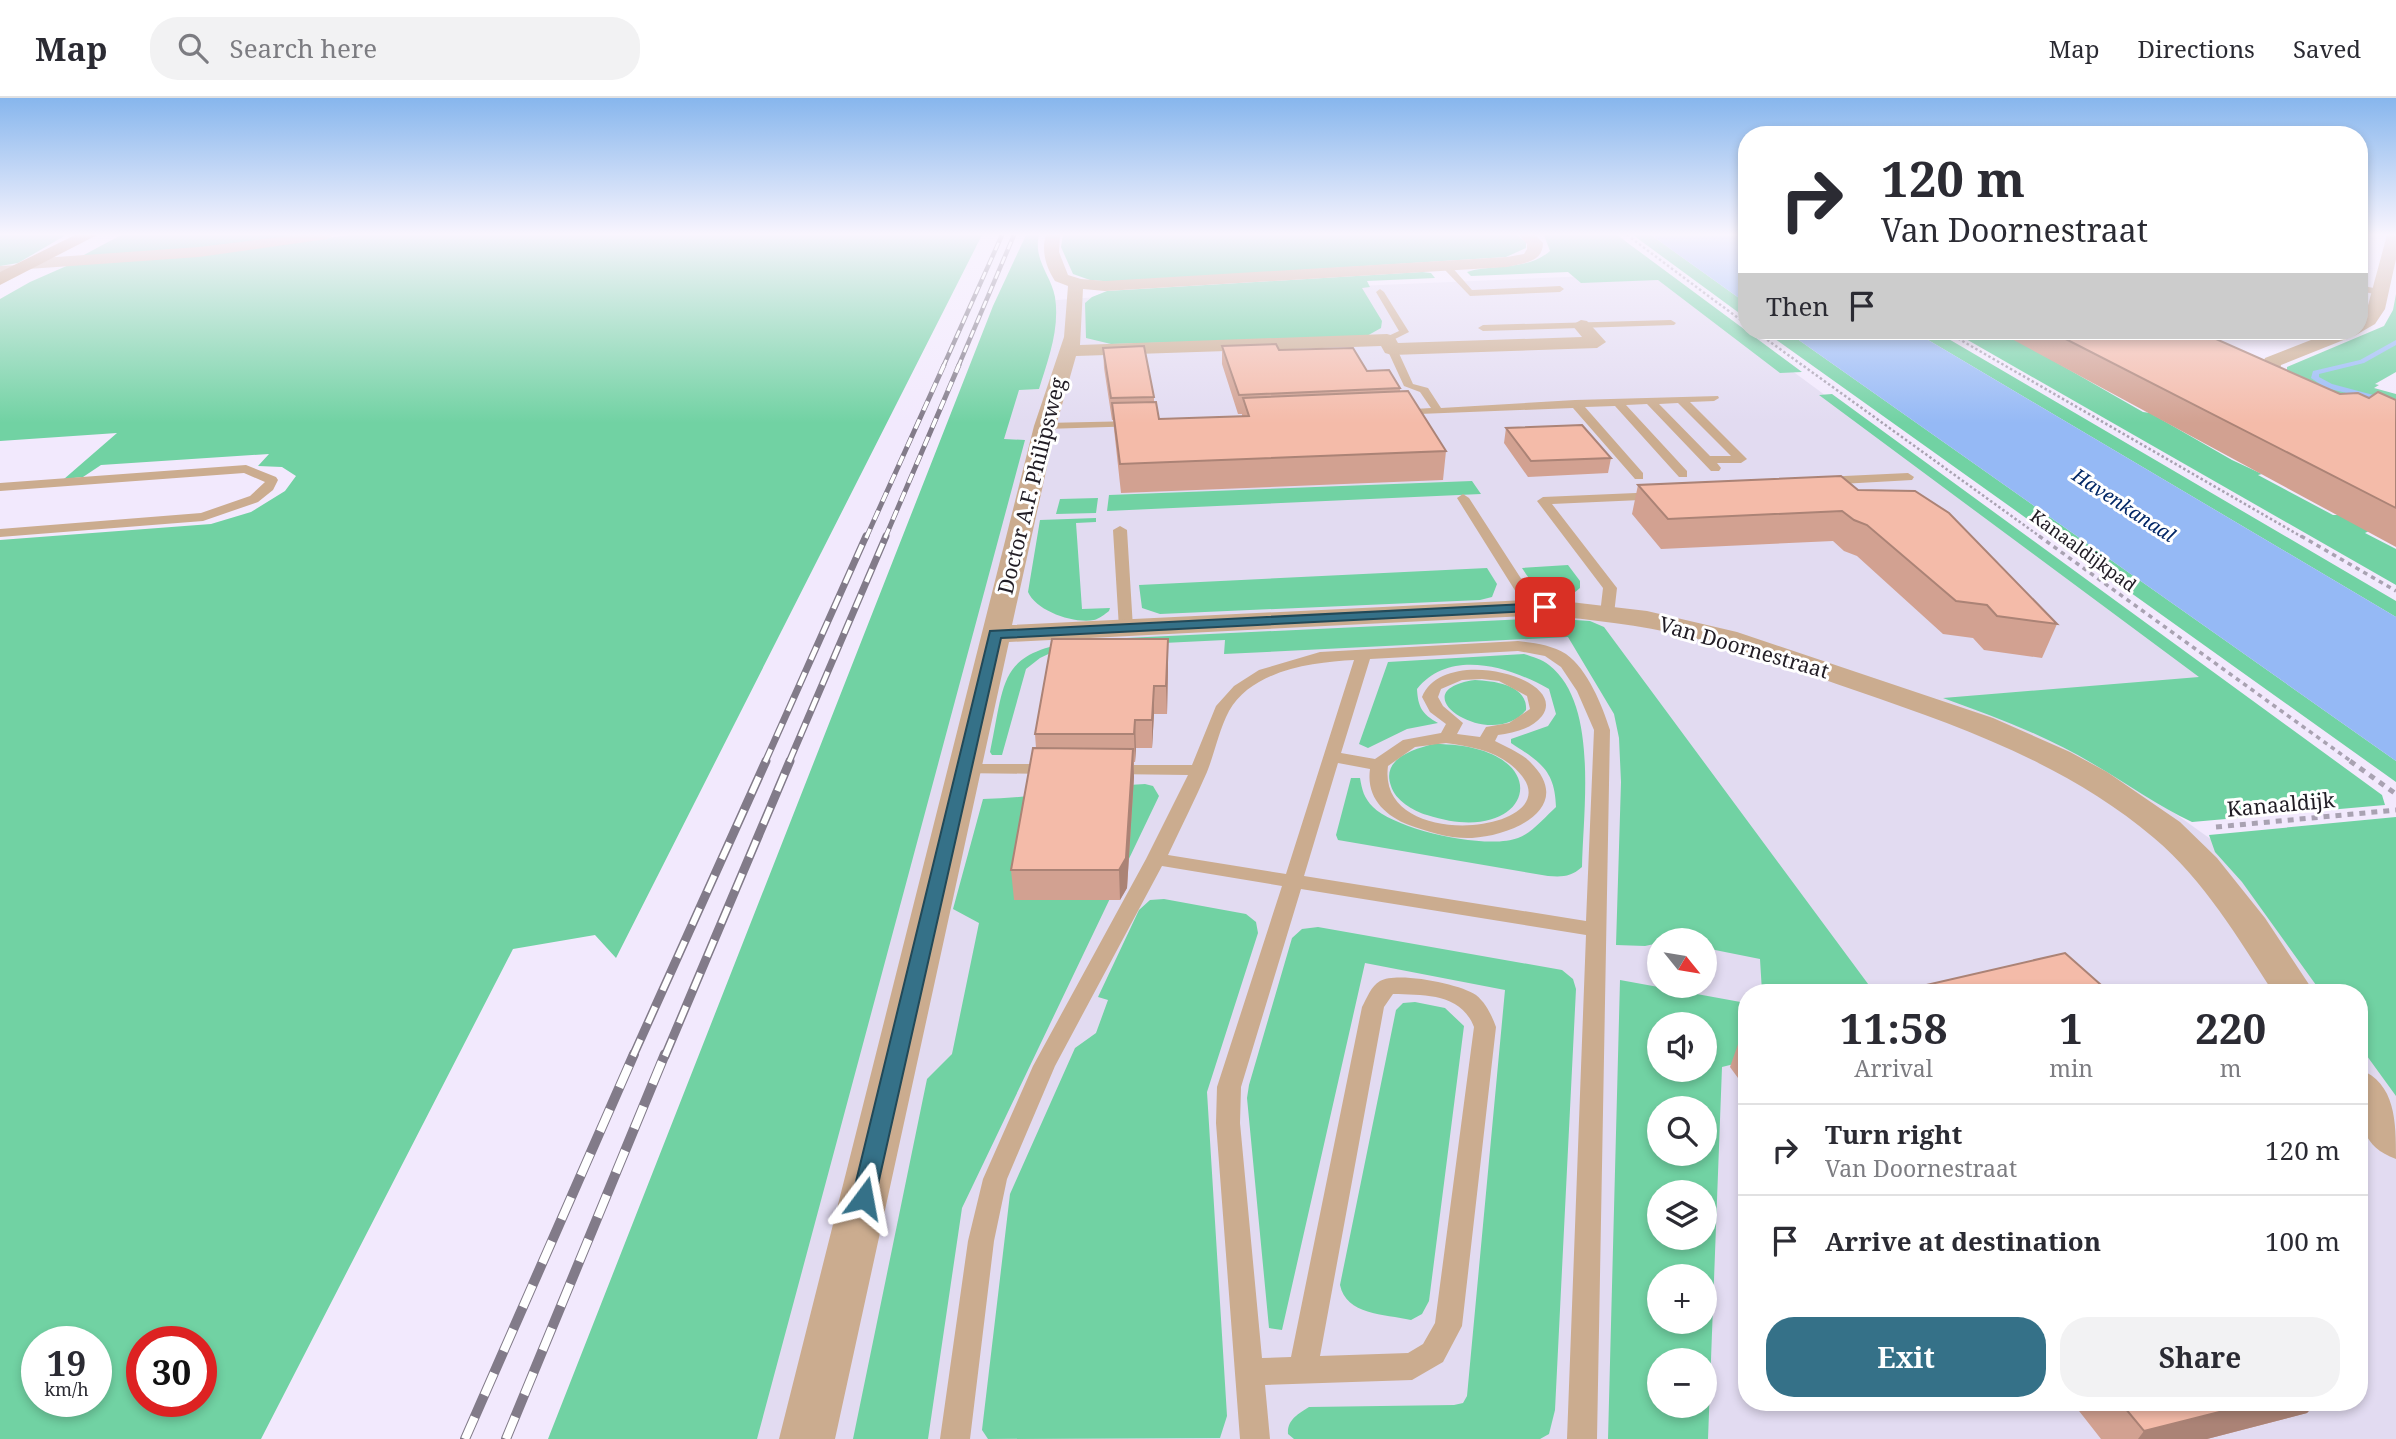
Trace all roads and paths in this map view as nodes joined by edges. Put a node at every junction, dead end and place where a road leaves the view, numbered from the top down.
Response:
1 (1075, 298) edge
2 (1383, 298) edge
3 (1711, 298) edge
4 (2379, 298) edge
5 (2368, 316) edge
6 (1738, 318) edge
7 (1671, 323) dead end
8 (1581, 325) junction
9 (1483, 328) dead end
10 (1767, 340) edge
11 (1961, 340) edge
12 (2327, 340) edge
13 (1389, 345) junction
14 (1067, 351) junction
15 (2321, 395) edge
16 (1714, 398) dead end
17 (1680, 399) junction
18 (1649, 400) junction
19 (1617, 402) junction
20 (1575, 404) junction
21 (1437, 411) junction
22 (1390, 414) edge
23 (1143, 424) edge
24 (1045, 426) junction
25 (1708, 460) junction
26 (1718, 471) dead end
27 (1684, 474) dead end
28 (1639, 476) dead end
29 (1908, 477) dead end
30 (1805, 482) edge
31 (0, 487) edge
32 (1680, 495) edge
33 (1463, 498) dead end
34 (1120, 530) dead end
35 (0, 533) edge
36 (2396, 591) edge
37 (1533, 608) junction
38 (1607, 614) junction
39 (1126, 628) junction
40 (995, 634) junction
41 (1364, 653) junction
42 (1450, 730) junction
43 (1489, 737) junction
44 (1332, 757) junction
45 (1379, 765) junction
46 (964, 769) junction
47 (1071, 769) edge
48 (1097, 769) edge
49 (1199, 770) junction
50 (2396, 794) edge
51 (2396, 810) edge
52 (2169, 831) junction
53 (1156, 859) junction
54 (1292, 883) junction
55 (1596, 930) junction
56 (2289, 984) edge
57 (2368, 1099) edge
58 (2396, 1140) edge
59 (1303, 1369) junction
60 (1250, 1372) junction
61 (807, 1439) edge
62 (955, 1439) edge
63 (1255, 1439) edge
64 (1582, 1439) edge

1 - 14 street, Doctor A.F. Philipsweg
2 - 13 lane
3 - 6 path
4 - 5 street
7 - 8 lane
8 - 9 lane
8 - 13 street, Doctor A.F. Philipsweg
10 - 50 path, Kanaaldijkpad
11 - 36 path
12 - 15 street
13 - 14 street, Doctor A.F. Philipsweg
13 - 21 lane
14 - 24 street, Doctor A.F. Philipsweg
16 - 17 lane
17 - 18 lane
17 - 25 lane
18 - 19 lane
18 - 25 lane
19 - 20 lane
19 - 27 lane
20 - 21 lane
20 - 28 lane
21 - 22 lane
23 - 24 lane
24 - 40 street, Doctor A.F. Philipsweg
25 - 26 lane
29 - 30 lane
31 - 35 lane
32 - 38 lane
33 - 37 lane
34 - 39 lane
37 - 38 street, Van Doornestraat
37 - 39 street, Van Doornestraat
38 - 52 street, Van Doornestraat
39 - 40 street, Van Doornestraat
40 - 46 street, Doctor A.F. Philipsweg
41 - 44 lane
41 - 49 lane
41 - 55 lane
42 - 43 lane
42 - 43 lane
42 - 45 lane
43 - 45 lane
44 - 45 lane
44 - 54 lane
46 - 47 lane
46 - 61 street, Doctor A.F. Philipsweg
48 - 49 lane
49 - 53 lane
51 - 52 path, Kanaaldijk
52 - 56 street, Van Doornestraat
53 - 54 lane
53 - 62 lane
54 - 55 lane
54 - 60 lane
55 - 64 lane
57 - 58 street
59 - 59 lane
59 - 60 lane
60 - 63 lane

